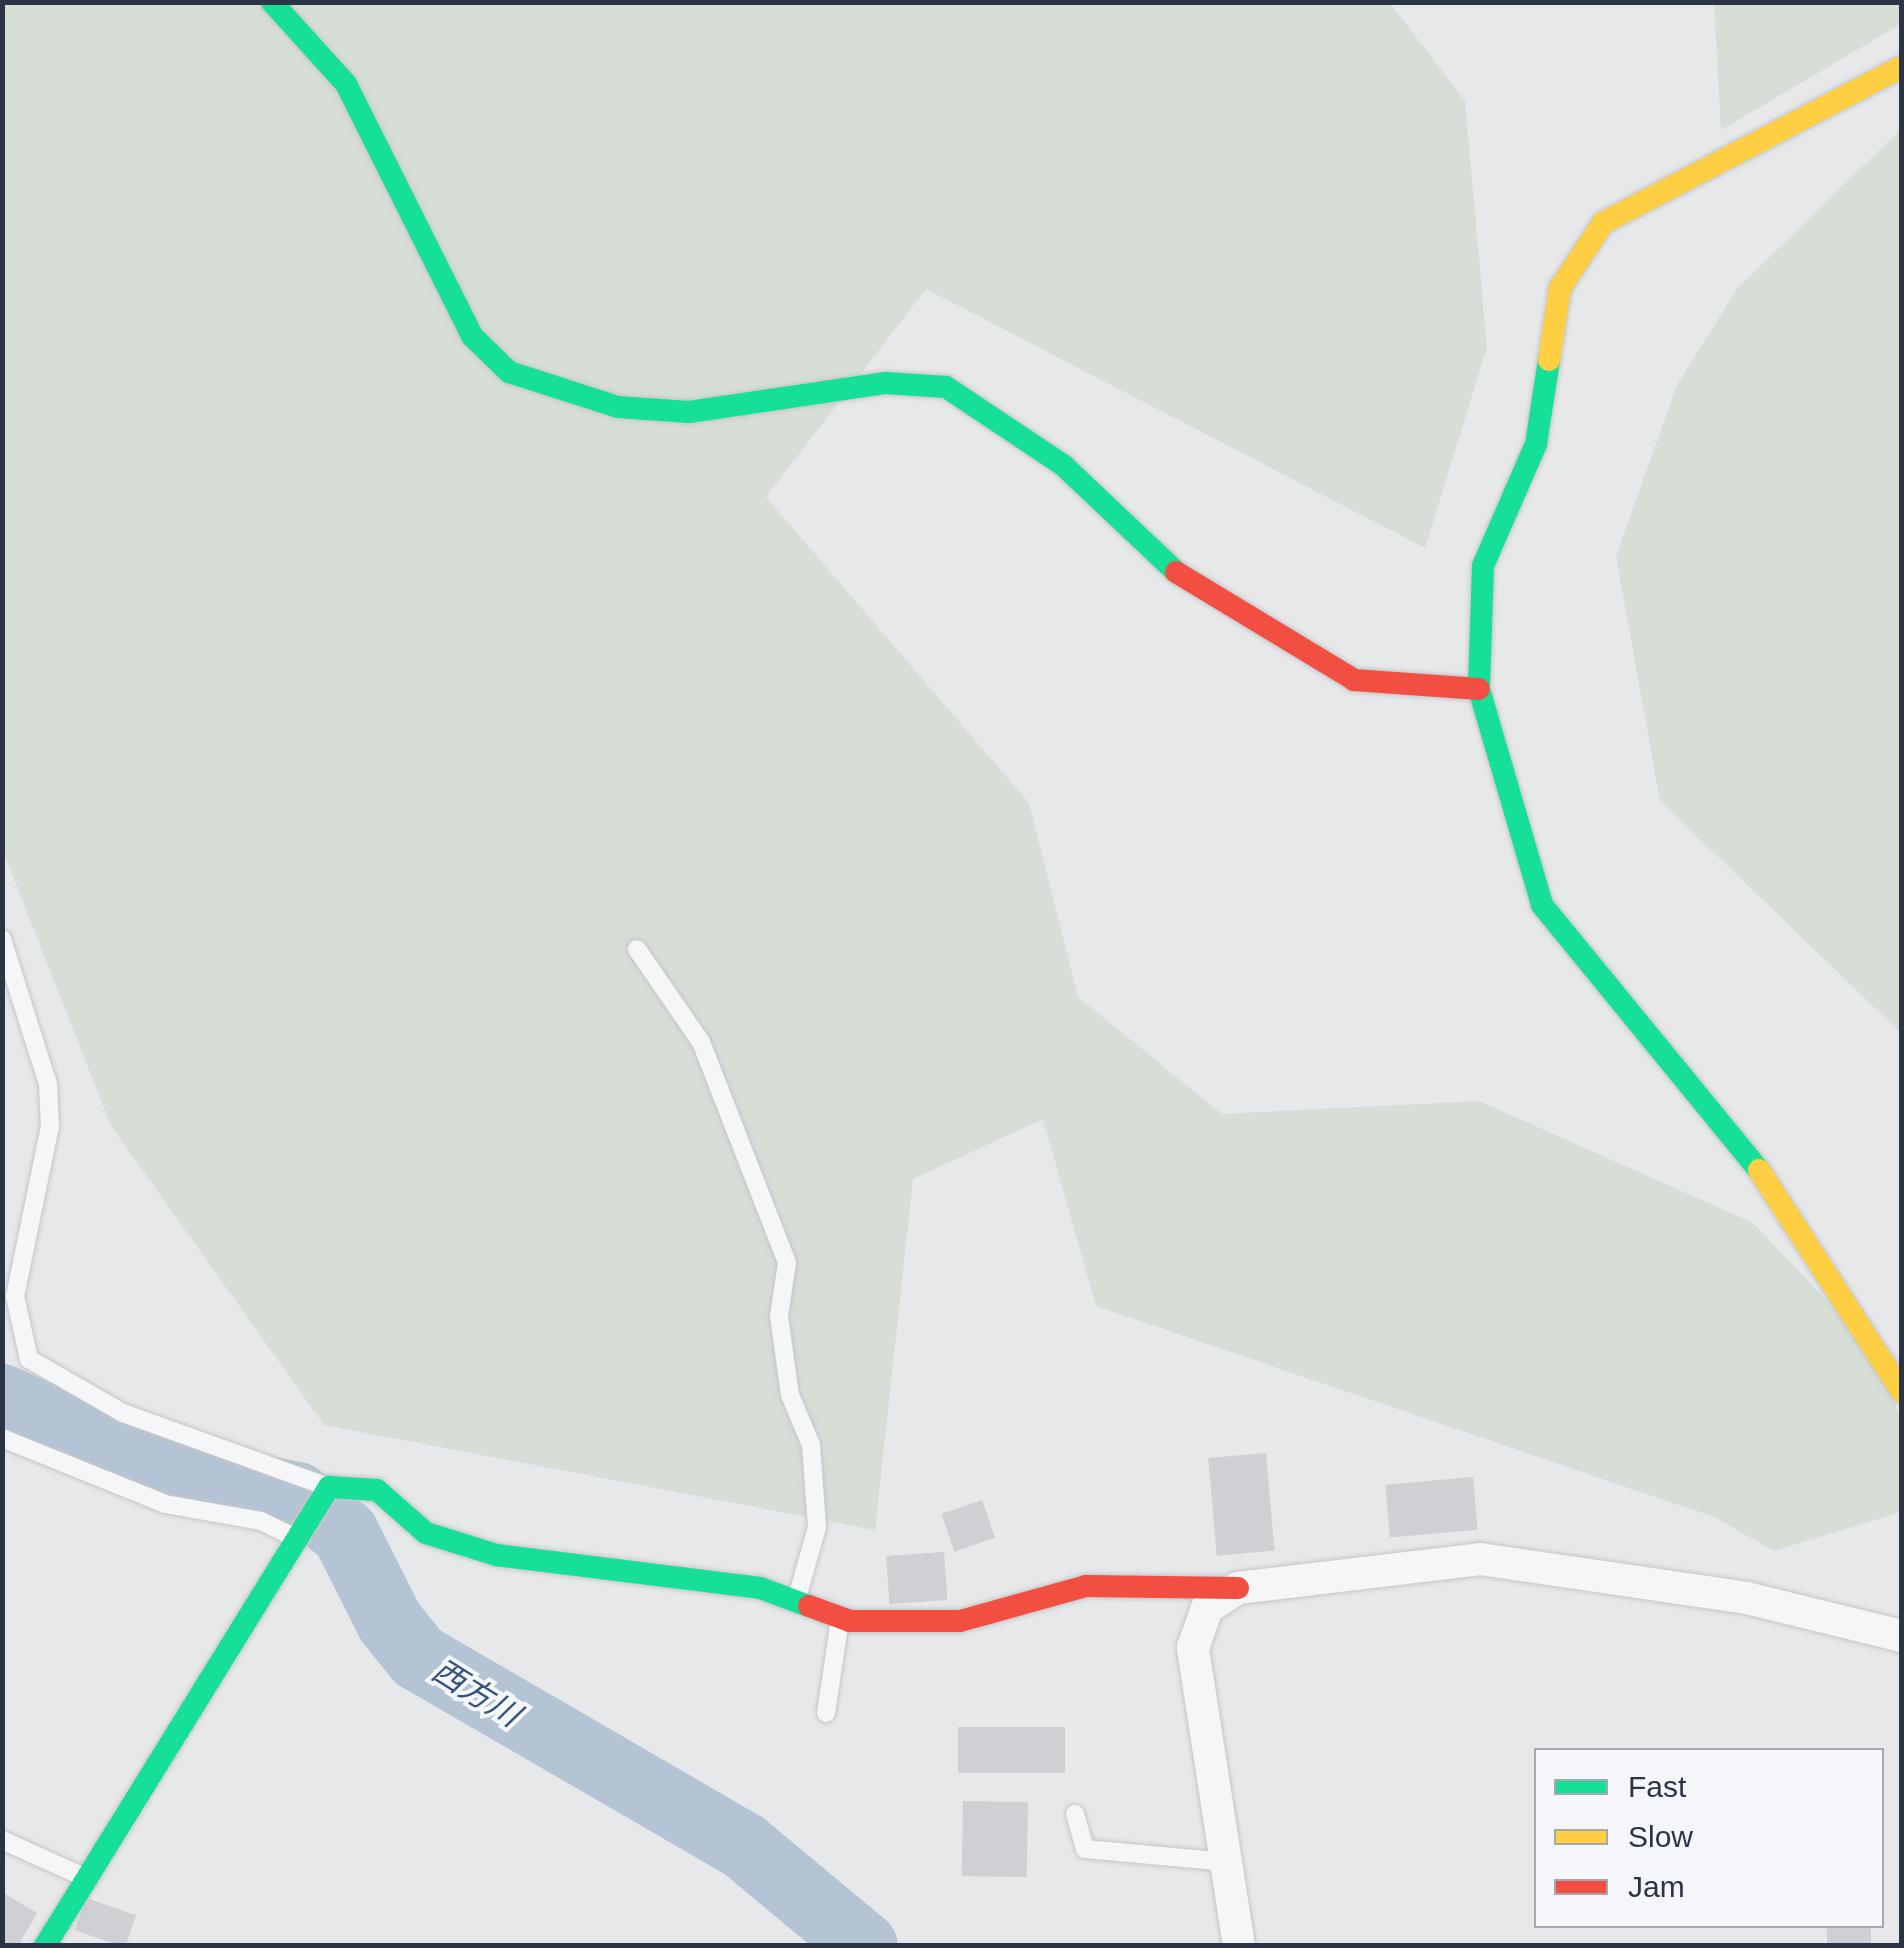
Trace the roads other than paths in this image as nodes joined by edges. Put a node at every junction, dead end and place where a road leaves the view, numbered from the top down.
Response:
1 (272, 2) edge
2 (1902, 67) edge
3 (1479, 689) junction
4 (2, 940) edge
5 (637, 950) dead end
6 (1902, 1392) edge
7 (2, 1438) edge
8 (329, 1487) junction
9 (300, 1532) junction
10 (1238, 1588) junction
11 (796, 1602) junction
12 (840, 1618) junction
13 (1902, 1636) edge
14 (826, 1713) dead end
15 (1075, 1814) dead end
16 (2, 1840) edge
17 (1226, 1862) junction
18 (87, 1878) junction
19 (46, 1946) edge
20 (1238, 1946) edge

1 - 3 street
2 - 3 street
3 - 6 street
4 - 8 lane
5 - 11 lane
7 - 9 lane
8 - 9 street
8 - 11 street
9 - 18 street
10 - 12 street
10 - 13 street
10 - 17 street
11 - 12 street
12 - 14 lane
15 - 17 lane
16 - 18 lane
17 - 20 street
18 - 19 street

